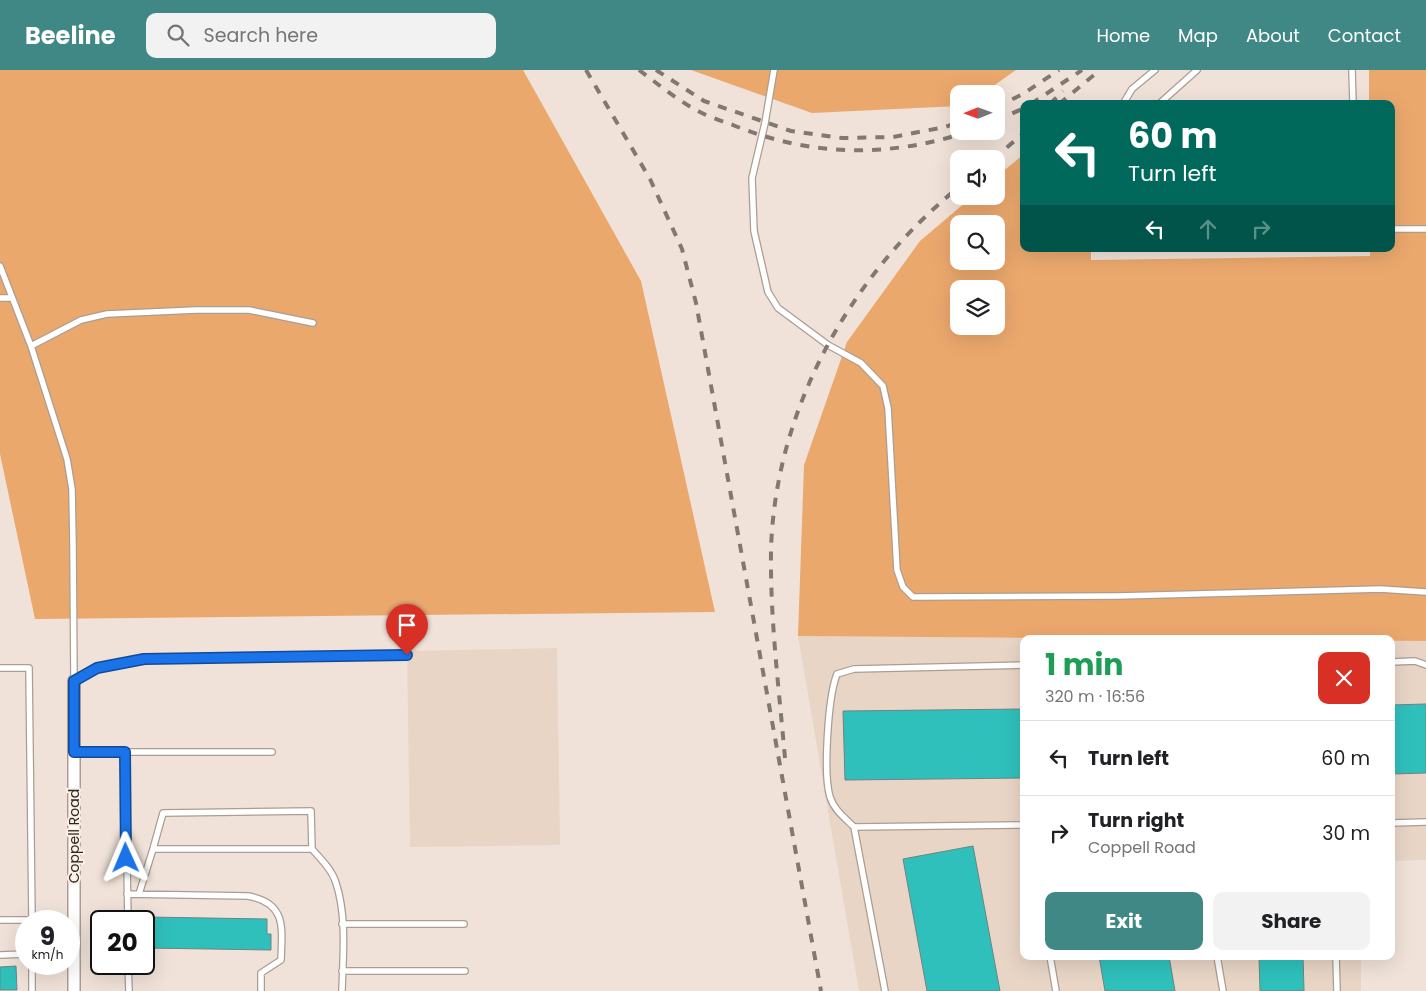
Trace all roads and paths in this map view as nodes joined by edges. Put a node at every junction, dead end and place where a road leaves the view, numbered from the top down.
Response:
1 (774, 70) edge
2 (1155, 70) edge
3 (1197, 70) edge
4 (1352, 70) edge
5 (1125, 100) edge
6 (1163, 100) edge
7 (1353, 100) edge
8 (1426, 229) edge
9 (1395, 230) edge
10 (0, 266) edge
11 (0, 298) edge
12 (11, 298) junction
13 (313, 323) dead end
14 (31, 346) junction
15 (1426, 592) edge
16 (407, 655) dead end
17 (1395, 662) edge
18 (1020, 665) edge
19 (1426, 665) edge
20 (0, 668) edge
21 (74, 681) junction
22 (74, 752) junction
23 (125, 752) junction
24 (272, 752) dead end
25 (1426, 822) edge
26 (1395, 823) edge
27 (1020, 825) edge
28 (854, 826) junction
29 (153, 849) junction
30 (312, 849) junction
31 (127, 894) junction
32 (138, 894) junction
33 (32, 910) edge
34 (128, 910) edge
35 (0, 920) edge
36 (15, 920) edge
37 (342, 924) junction
38 (464, 924) dead end
39 (15, 954) edge
40 (0, 955) edge
41 (1051, 960) edge
42 (1218, 960) edge
43 (1336, 960) edge
44 (342, 971) junction
45 (465, 971) dead end
46 (32, 975) edge
47 (128, 975) edge
48 (32, 991) edge
49 (74, 991) edge
50 (129, 991) edge
51 (261, 991) edge
52 (342, 991) edge
53 (884, 991) edge
54 (1056, 991) edge
55 (1223, 991) edge
56 (1338, 991) edge

1 - 15 lane
2 - 5 lane
3 - 6 lane
4 - 7 lane
8 - 9 lane
10 - 12 lane
11 - 12 lane
12 - 14 lane
13 - 14 lane
14 - 21 lane
16 - 21 lane
17 - 19 lane
18 - 28 lane
20 - 33 lane
21 - 22 street, Coppell Road
22 - 23 lane
22 - 49 street, Coppell Road
23 - 24 lane
23 - 31 lane
25 - 26 lane
27 - 28 lane
28 - 53 lane
29 - 30 lane
29 - 30 lane
29 - 32 lane
30 - 37 lane
31 - 32 lane
31 - 34 lane
32 - 51 lane
35 - 36 lane
37 - 38 lane
37 - 44 lane
39 - 40 lane
41 - 54 lane
42 - 55 lane
43 - 56 lane
44 - 45 lane
44 - 52 lane
46 - 48 lane
47 - 50 lane

